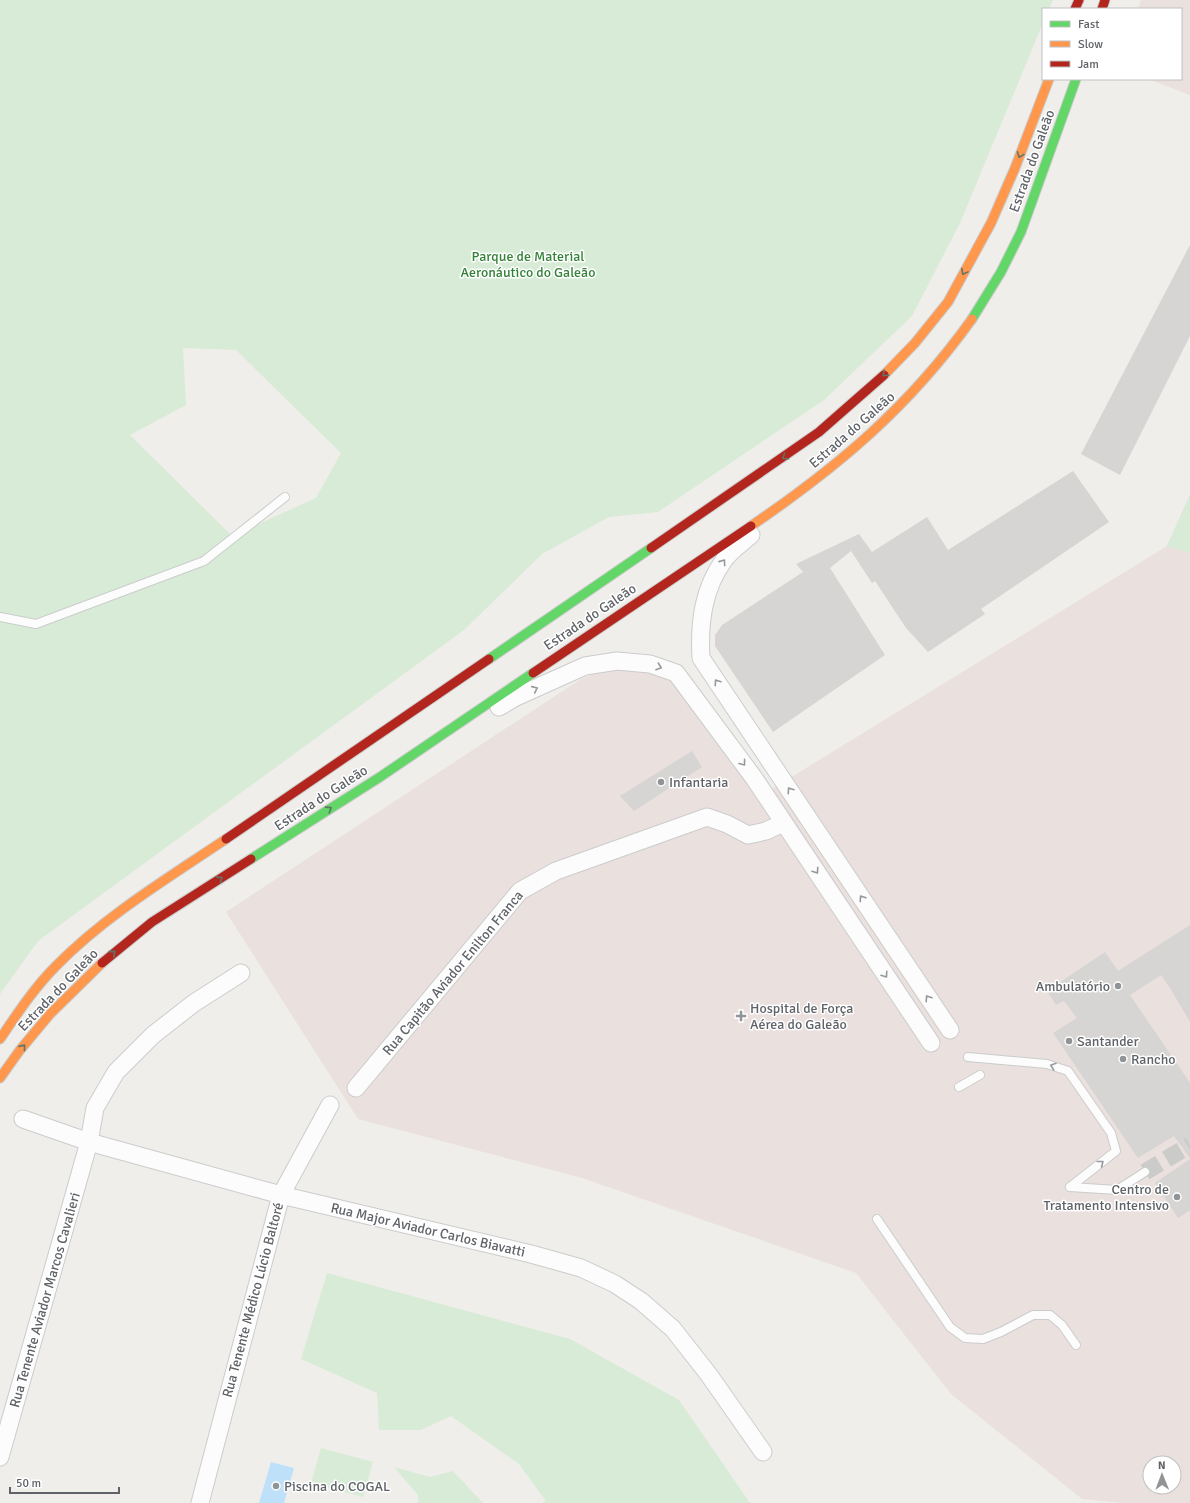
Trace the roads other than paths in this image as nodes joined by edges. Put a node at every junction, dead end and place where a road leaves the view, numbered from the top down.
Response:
1 (1049, 80) edge
2 (1076, 80) edge
3 (285, 497) dead end
4 (790, 499) junction
5 (0, 617) edge
6 (380, 777) junction
7 (783, 823) junction
8 (241, 972) dead end
9 (950, 1030) dead end
10 (0, 1039) edge
11 (931, 1043) dead end
12 (968, 1057) dead end
13 (980, 1075) dead end
14 (0, 1078) edge
15 (959, 1087) dead end
16 (356, 1088) dead end
17 (330, 1105) dead end
18 (23, 1119) dead end
19 (89, 1142) junction
20 (1145, 1172) tunnel mouth
21 (281, 1195) junction
22 (877, 1219) dead end
23 (1076, 1345) dead end
24 (763, 1452) dead end
25 (0, 1457) edge
26 (200, 1503) edge

1 -> 10 main road, Estrada do Galeão
2 - 4 main road, Estrada do Galeão
3 - 5 lane
4 - 6 main road, Estrada do Galeão
9 -> 4 street
6 -> 7 street
14 -> 6 main road, Estrada do Galeão
7 -> 11 street
7 - 16 street, Rua Capitão Aviador Enilton Franca
8 - 19 street, Rua Tenente Aviador Marcos Cavalieri
20 -> 12 lane
13 - 15 lane
17 - 21 street, Rua Tenente Médico Lúcio Baltoré
18 - 19 street, Rua Major Aviador Carlos Biavatti
19 - 21 street, Rua Major Aviador Carlos Biavatti
19 - 25 street, Rua Tenente Aviador Marcos Cavalieri
21 - 24 street, Rua Major Aviador Carlos Biavatti
21 - 26 street, Rua Tenente Médico Lúcio Baltoré
22 - 23 lane

